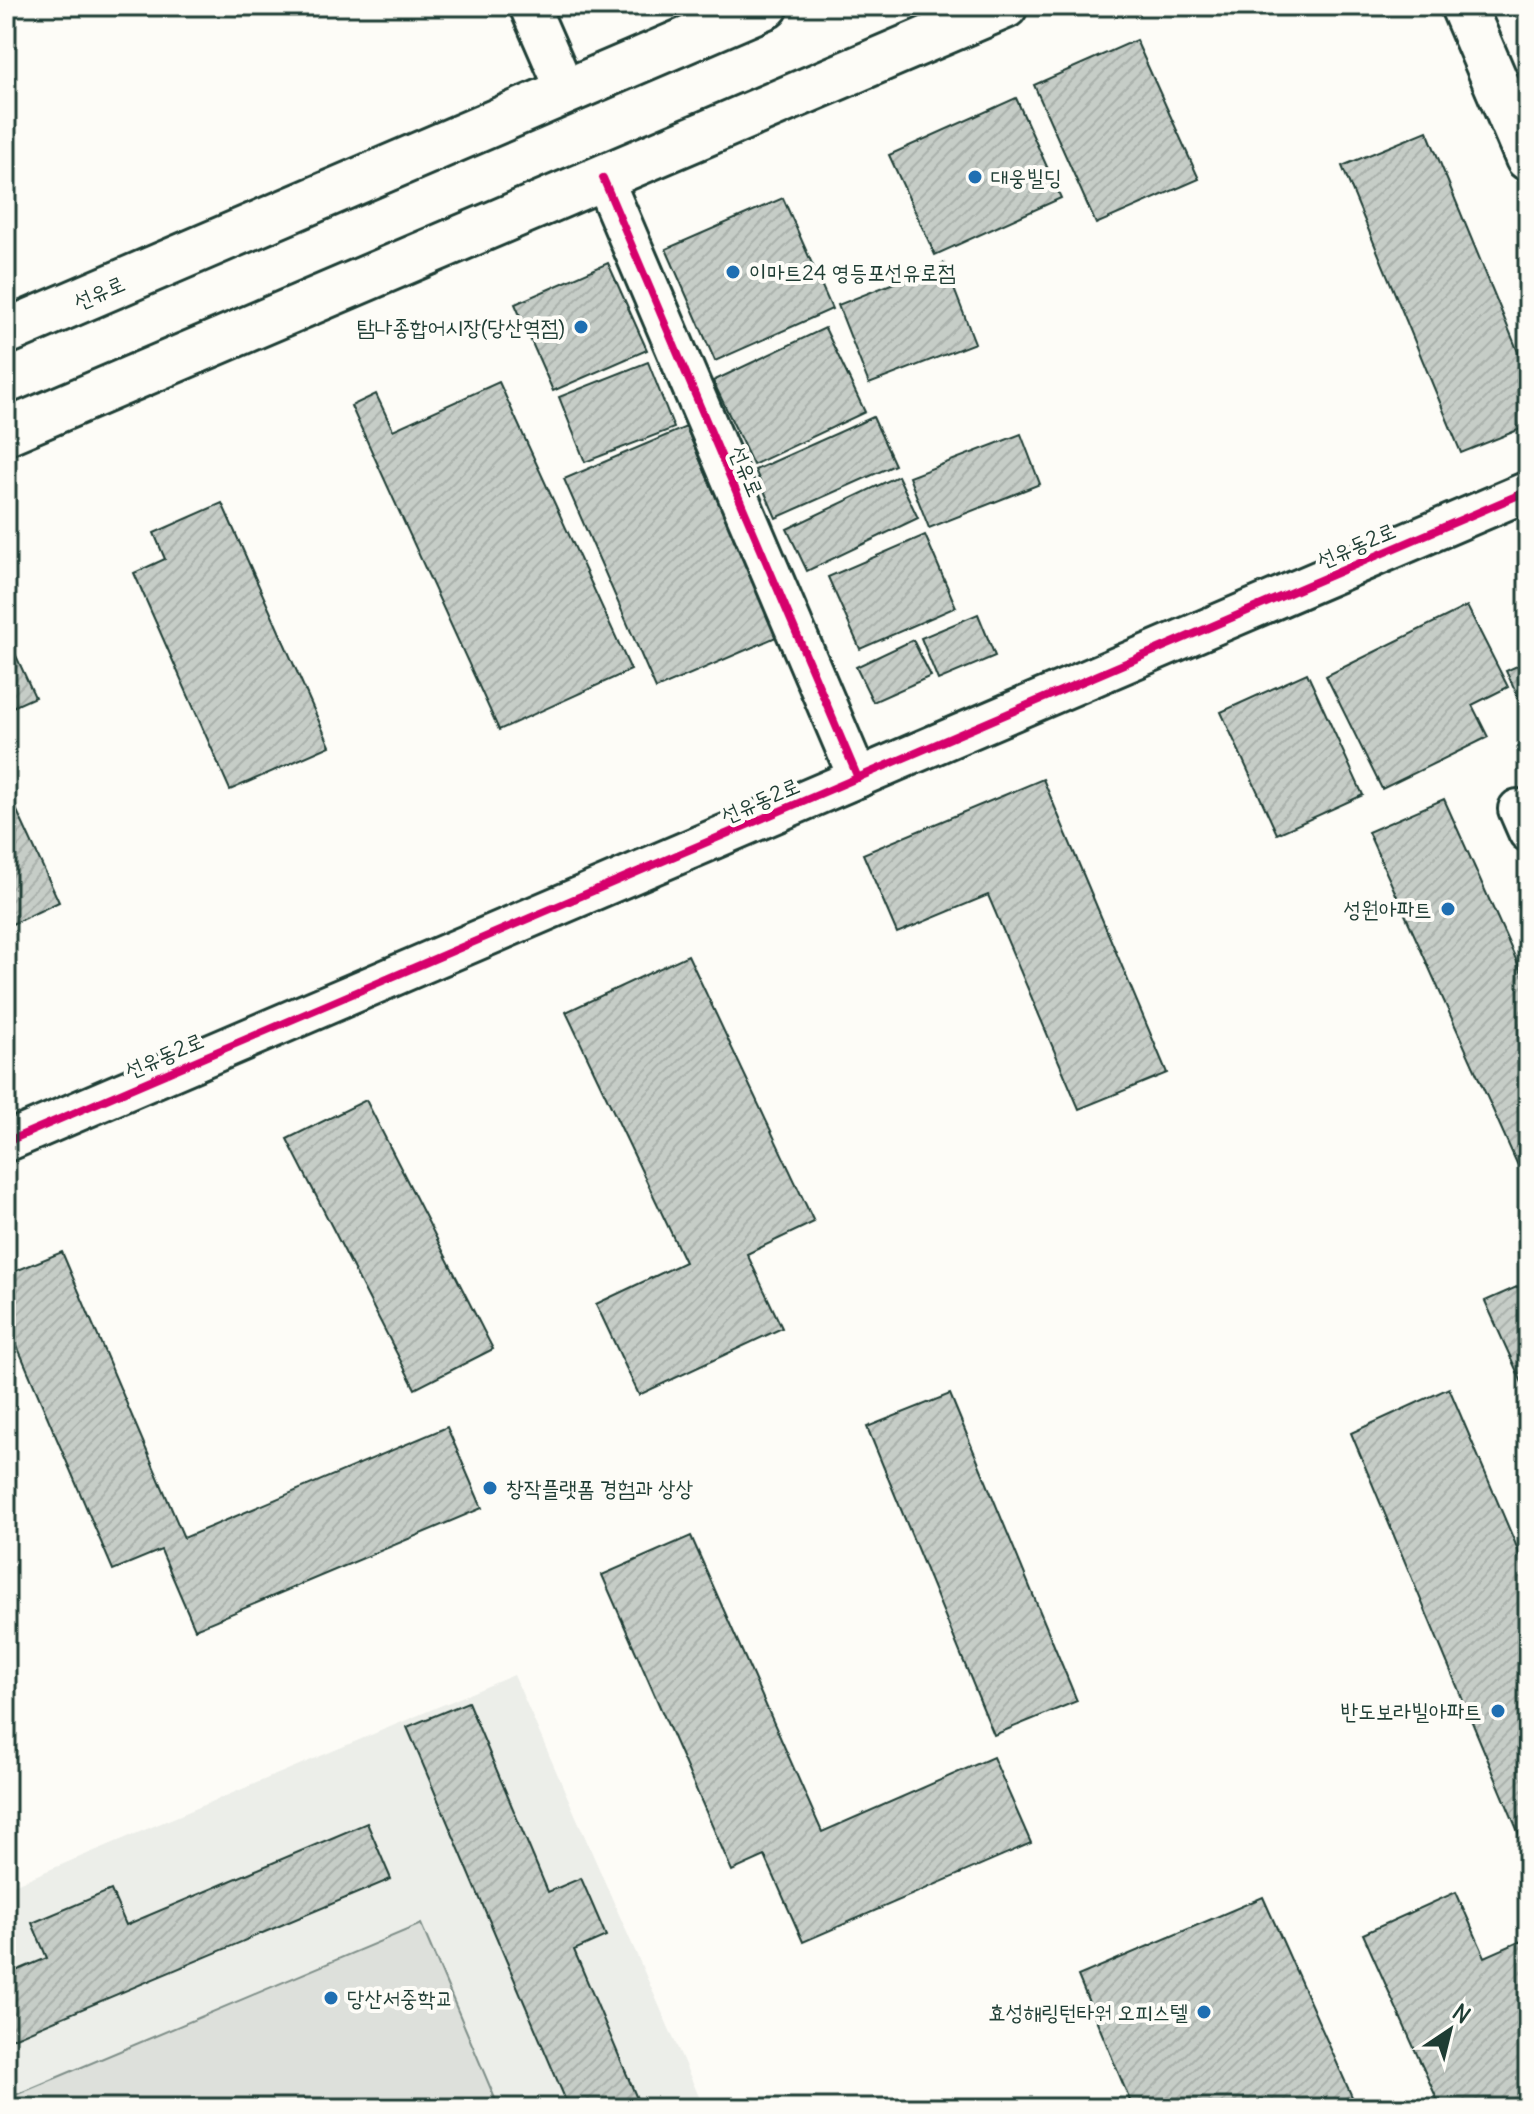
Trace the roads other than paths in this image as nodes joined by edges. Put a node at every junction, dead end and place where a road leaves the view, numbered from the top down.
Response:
1 (529, 6) edge
2 (766, 6) edge
3 (1005, 6) edge
4 (1463, 6) edge
5 (566, 91) junction
6 (1528, 158) edge
7 (603, 178) junction
8 (6, 332) edge
9 (6, 432) edge
10 (1528, 491) edge
11 (858, 778) junction
12 (6, 1142) edge

1 - 5 street
2 - 5 main road, 선유로
3 - 7 main road
4 - 6 main road
5 - 8 main road, 선유로
7 - 9 main road
7 - 11 street, 선유로
10 - 11 street, 선유동2로
11 - 12 street, 선유동2로

